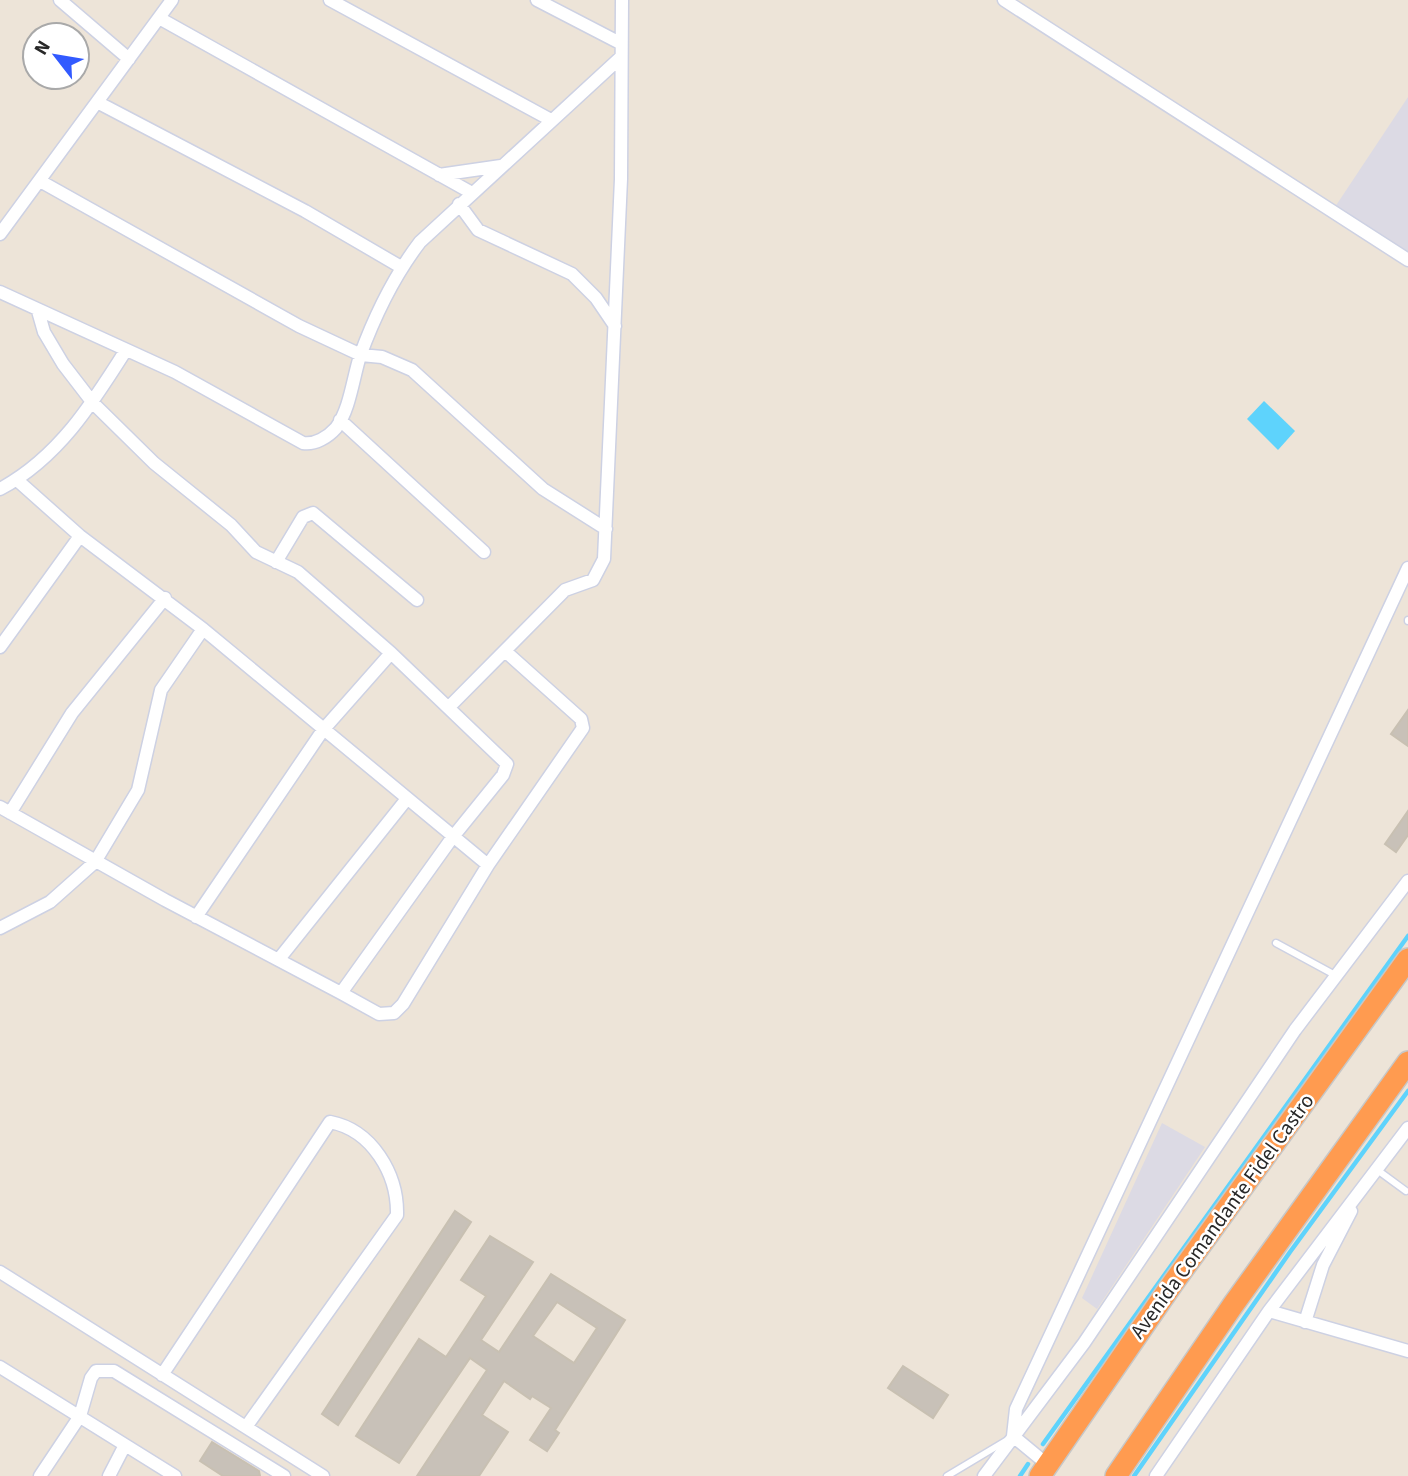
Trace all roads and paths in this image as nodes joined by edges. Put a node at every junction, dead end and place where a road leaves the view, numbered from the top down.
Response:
1 (60, 0) edge
2 (172, 0) edge
3 (330, 0) edge
4 (537, 0) edge
5 (622, 0) edge
6 (1004, 0) edge
7 (159, 18) junction
8 (620, 43) junction
9 (620, 58) junction
10 (129, 59) junction
11 (97, 102) junction
12 (551, 120) junction
13 (502, 166) junction
14 (439, 175) junction
15 (40, 181) junction
16 (472, 193) junction
17 (459, 204) junction
18 (0, 234) edge
19 (1408, 260) edge
20 (401, 267) junction
21 (0, 292) edge
22 (38, 310) junction
23 (615, 326) junction
24 (126, 350) junction
25 (361, 355) junction
26 (93, 402) junction
27 (340, 420) junction
28 (17, 480) junction
29 (0, 489) edge
30 (606, 529) junction
31 (79, 536) junction
32 (484, 552) dead end
33 (276, 562) junction
34 (1408, 568) edge
35 (165, 598) junction
36 (417, 600) dead end
37 (203, 629) junction
38 (0, 647) edge
39 (505, 651) junction
40 (391, 653) junction
41 (449, 707) junction
42 (323, 730) junction
43 (406, 800) junction
44 (5, 810) edge
45 (452, 838) junction
46 (95, 862) junction
47 (488, 865) junction
48 (1408, 881) edge
49 (196, 917) junction
50 (0, 928) edge
51 (1276, 943) dead end
52 (279, 959) junction
53 (1408, 959) edge
54 (1335, 975) junction
55 (341, 993) junction
56 (1408, 1062) edge
57 (1408, 1128) edge
58 (1375, 1168) junction
59 (1406, 1191) dead end
60 (0, 1272) edge
61 (1269, 1311) junction
62 (1306, 1322) junction
63 (1408, 1351) edge
64 (0, 1367) edge
65 (162, 1375) junction
66 (80, 1416) junction
67 (246, 1427) junction
68 (1013, 1436) junction
69 (125, 1445) junction
70 (1044, 1470) edge
71 (40, 1476) edge
72 (109, 1476) edge
73 (175, 1476) edge
74 (284, 1476) edge
75 (323, 1476) edge
76 (947, 1476) edge
77 (984, 1476) edge
78 (1116, 1476) edge
79 (1156, 1476) edge

1 - 10 street
2 - 7 street
3 - 12 street
4 - 8 street
5 - 8 street
6 - 19 street
7 - 10 street
7 - 14 street
8 - 9 street
9 - 12 street
9 - 23 street
10 - 11 street
11 - 15 street
11 - 20 street
12 - 13 street
13 - 14 street
13 - 16 street
14 - 16 street
15 - 18 street
15 - 25 street
16 - 17 street
17 - 20 street
17 - 23 street
20 - 25 street
21 - 22 street
22 - 24 street
22 - 26 street
23 - 30 street
24 - 26 street
24 - 27 street
25 - 27 street
25 - 30 street
26 - 28 street
26 - 33 street
27 - 32 street
28 - 29 street
28 - 31 street
30 - 39 street
31 - 35 street
31 - 38 street
33 - 36 street
33 - 40 street
34 - 68 street
35 - 37 street
35 - 44 street
37 - 42 street
37 - 46 street
39 - 41 street
39 - 47 street
40 - 41 street
40 - 42 street
41 - 45 street
42 - 43 street
42 - 49 street
43 - 45 street
43 - 52 street
44 - 46 street
45 - 47 street
45 - 55 street
46 - 49 street
46 - 50 street
47 - 55 street
48 - 54 street
49 - 52 street
51 - 54 lane
52 - 55 street
53 - 70 highway, Avenida Comandante Fidel Castro
54 - 68 street
56 - 78 highway
57 - 58 street
58 - 59 lane
58 - 61 street
58 - 62 street
60 - 65 street
61 - 62 street
61 - 79 street
62 - 63 street
64 - 66 street
65 - 67 street
65 - 67 street
66 - 69 street
66 - 71 street
66 - 74 street
67 - 75 street
68 - 70 street
68 - 76 lane
68 - 77 street
69 - 72 street
69 - 73 street

